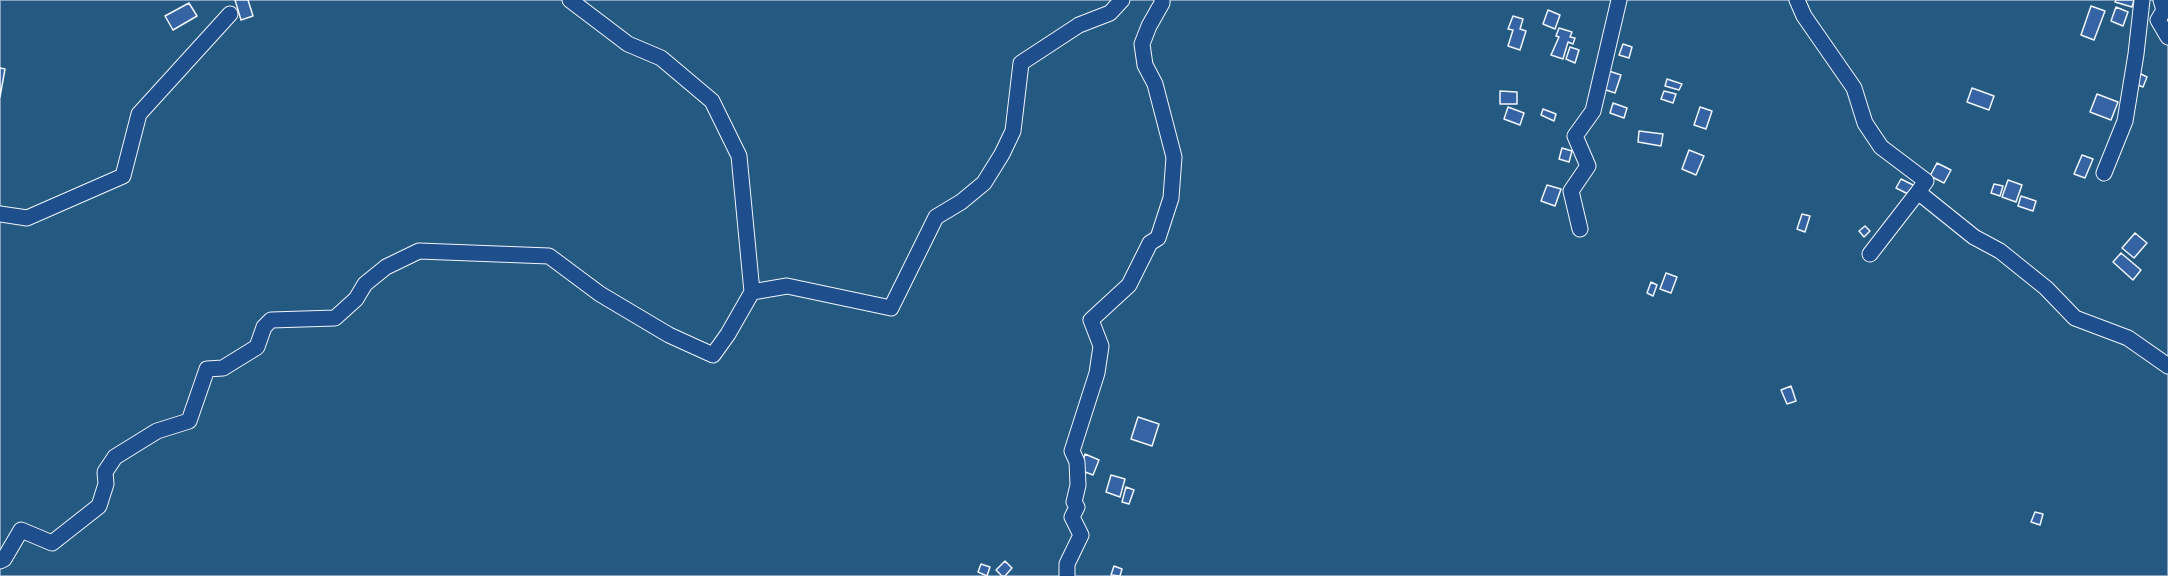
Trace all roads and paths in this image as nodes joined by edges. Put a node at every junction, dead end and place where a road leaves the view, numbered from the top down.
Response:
1 (570, 0) edge
2 (1122, 0) edge
3 (1162, 0) edge
4 (1619, 0) edge
5 (1797, 0) edge
6 (2142, 0) edge
7 (2161, 0) edge
8 (230, 14) dead end
9 (2168, 37) edge
10 (2104, 173) dead end
11 (1918, 192) junction
12 (0, 214) edge
13 (1580, 229) dead end
14 (1870, 254) dead end
15 (752, 292) junction
16 (2168, 366) edge
17 (0, 561) edge
18 (1066, 576) edge

1 - 15 street
2 - 15 street
3 - 18 street
4 - 13 street
5 - 11 street
6 - 10 street
7 - 9 street
8 - 12 street
11 - 14 street
11 - 16 street
15 - 17 street

